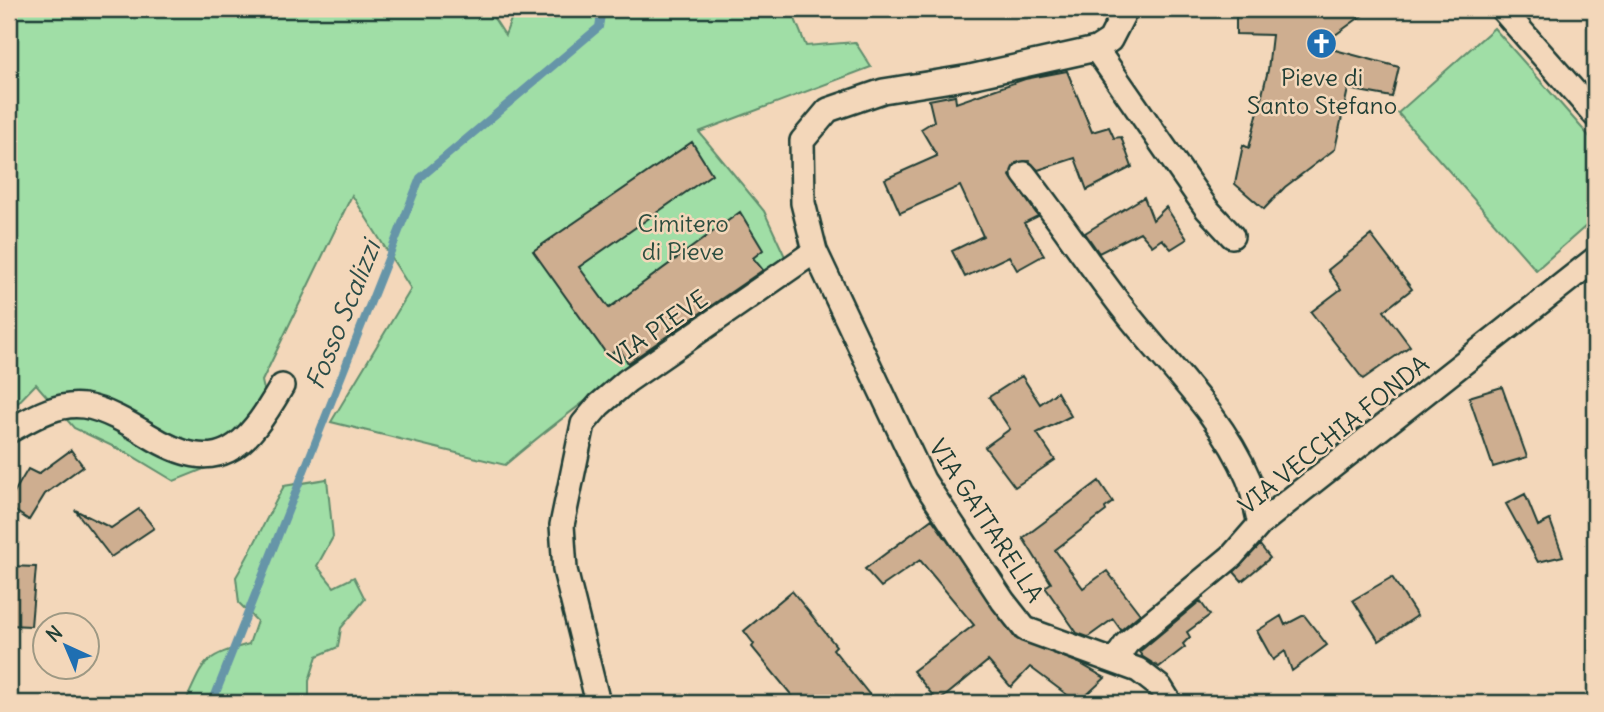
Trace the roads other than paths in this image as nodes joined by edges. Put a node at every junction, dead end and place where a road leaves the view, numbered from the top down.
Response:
1 (1126, 9) edge
2 (1503, 9) edge
3 (1096, 49) junction
4 (1595, 115) edge
5 (1024, 174) dead end
6 (1232, 236) dead end
7 (816, 251) junction
8 (1595, 259) edge
9 (282, 386) dead end
10 (9, 431) edge
11 (1260, 524) junction
12 (1115, 660) junction
13 (598, 703) edge
14 (1170, 703) edge

1 - 3 street
2 - 4 street
3 - 6 street
3 - 7 street
5 - 11 street
7 - 12 street, VIA GATTARELLA
7 - 13 street, VIA PIEVE
8 - 11 street, VIA VECCHIA FONDA
9 - 10 street
11 - 12 street, VIA VECCHIA FONDA
12 - 14 street, VIA GATTARELLA

